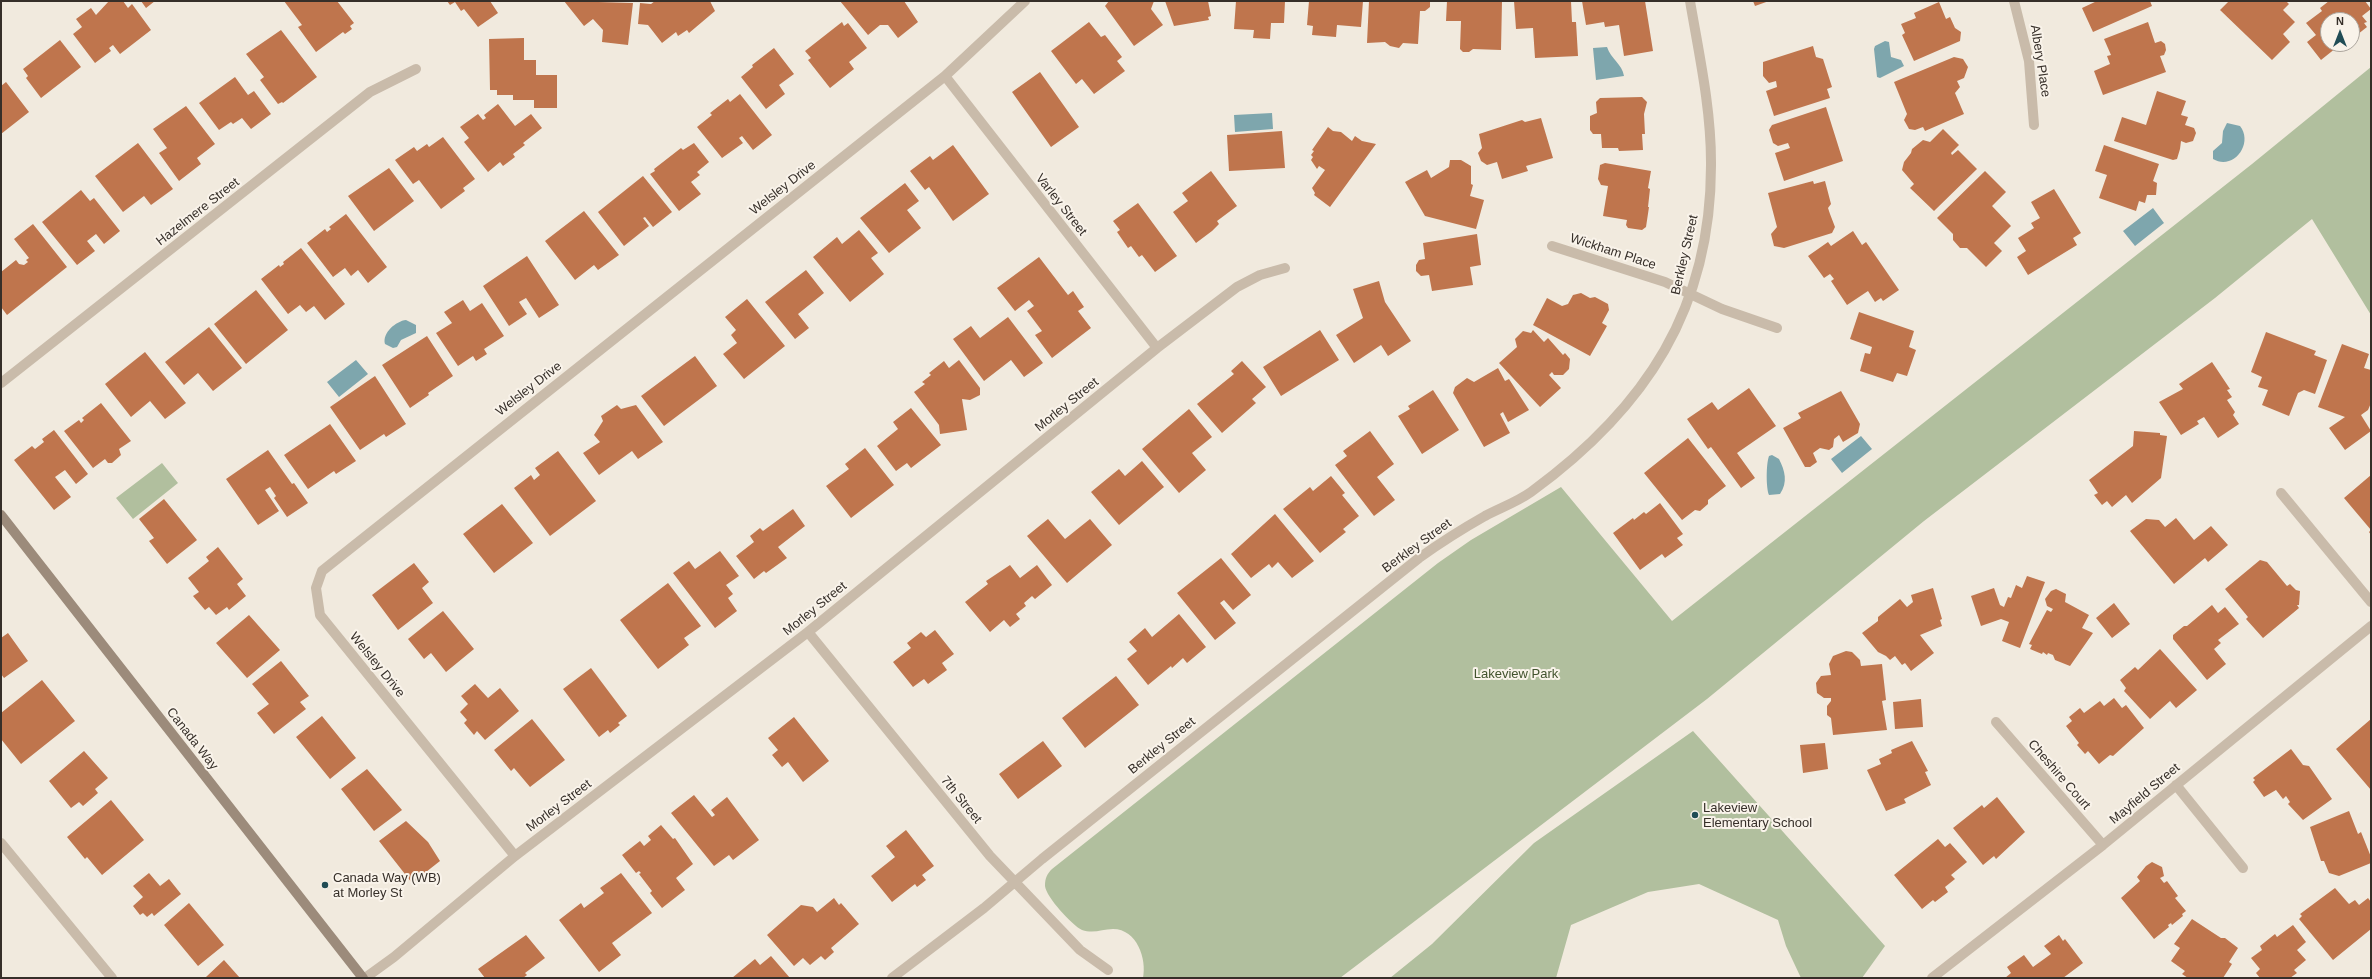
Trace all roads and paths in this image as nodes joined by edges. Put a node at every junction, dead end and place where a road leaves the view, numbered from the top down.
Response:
1 (1026, 1) edge
2 (1690, 1) edge
3 (2014, 1) edge
4 (416, 69) dead end
5 (945, 76) junction
6 (2034, 125) dead end
7 (1552, 246) dead end
8 (1285, 268) dead end
9 (1690, 294) junction
10 (1777, 328) dead end
11 (1157, 348) junction
12 (1, 383) edge
13 (2281, 493) dead end
14 (1, 516) edge
15 (2371, 602) edge
16 (2371, 626) edge
17 (808, 632) junction
18 (1996, 722) dead end
19 (2176, 785) junction
20 (1, 843) edge
21 (2103, 844) junction
22 (515, 856) junction
23 (2243, 868) dead end
24 (1015, 883) junction
25 (1108, 970) dead end
26 (112, 978) edge
27 (364, 978) edge
28 (892, 978) edge
29 (1932, 978) edge

1 - 5 street, Welsley Drive
2 - 9 street, Berkley Street
3 - 6 street, Albery Place
4 - 12 street, Hazelmere Street
5 - 11 street, Varley Street
5 - 22 street, Welsley Drive
7 - 9 street, Wickham Place
8 - 11 street, Morley Street
9 - 10 street, Wickham Place
9 - 24 street, Berkley Street
11 - 17 street, Morley Street
13 - 15 street
14 - 27 main road, Canada Way
16 - 19 street, Mayfield Street
17 - 22 street, Morley Street
17 - 24 street, 7th Street
18 - 21 street, Cheshire Court
19 - 21 street, Mayfield Street
19 - 23 street
20 - 26 street
21 - 29 street, Mayfield Street
22 - 27 street, Morley Street
24 - 25 street, 7th Street
24 - 28 street, Berkley Street

